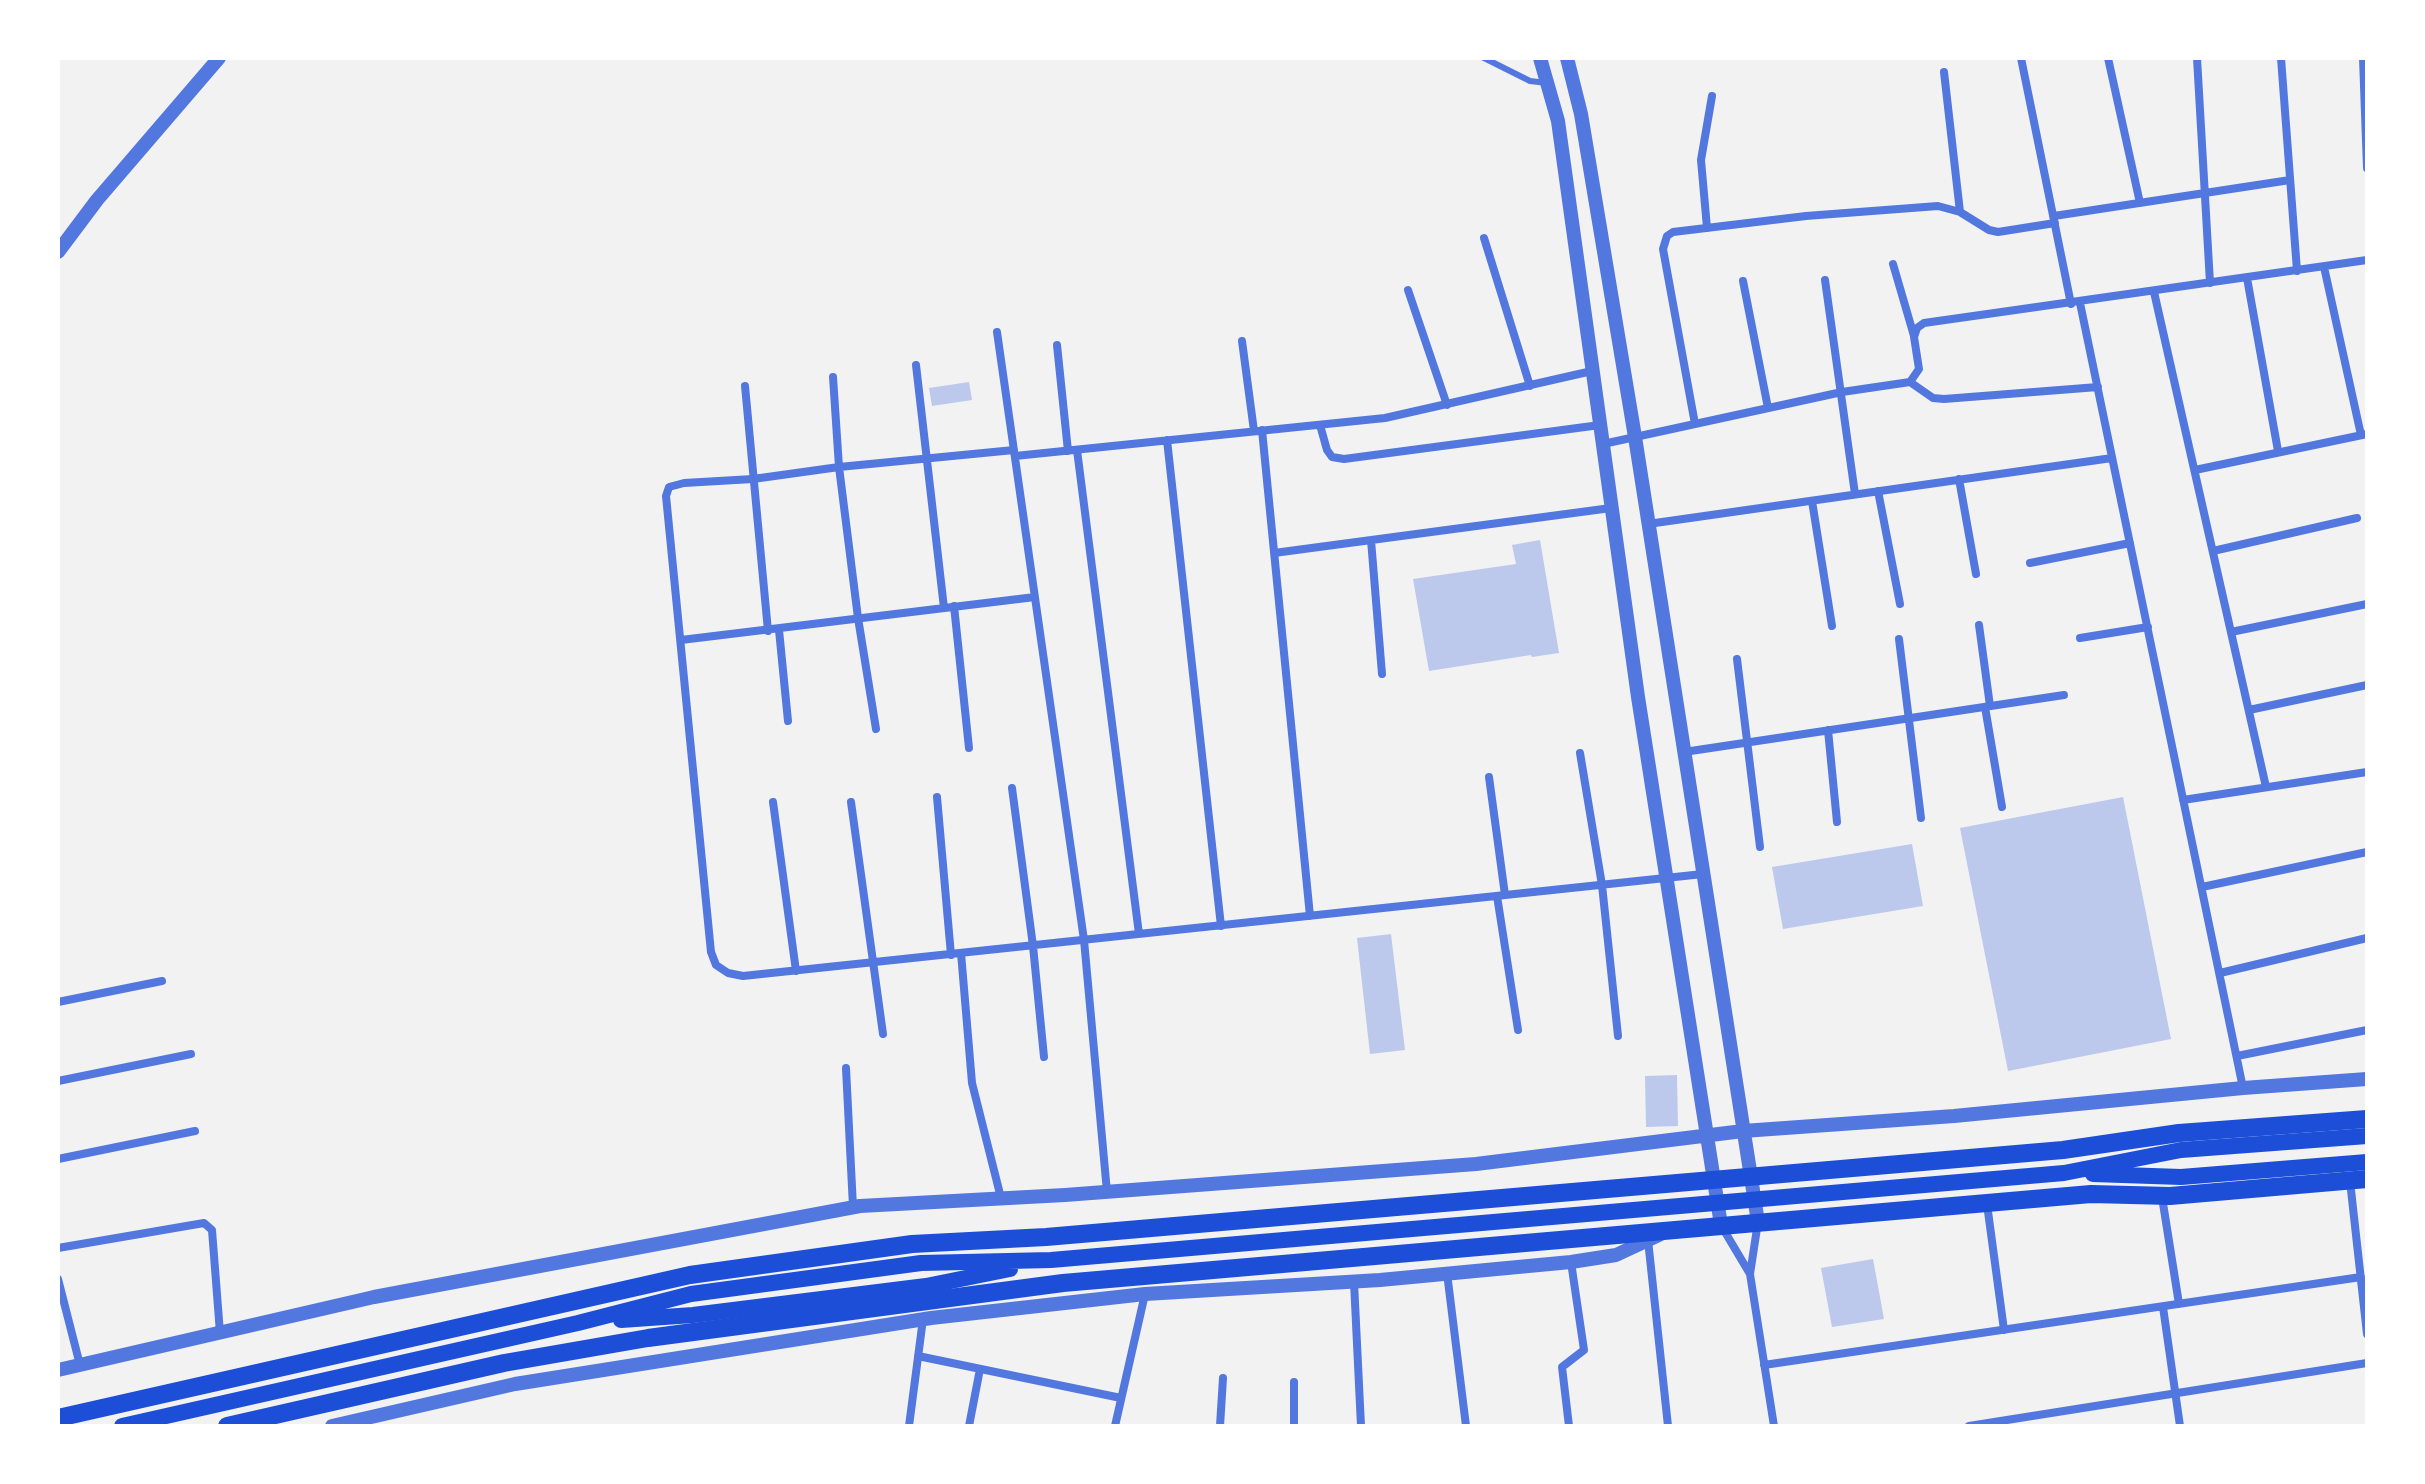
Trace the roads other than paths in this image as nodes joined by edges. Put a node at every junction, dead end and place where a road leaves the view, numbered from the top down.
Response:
1 (219, 58) edge
2 (1484, 58) edge
3 (1540, 58) edge
4 (1567, 58) edge
5 (2021, 58) edge
6 (2108, 58) edge
7 (2197, 58) edge
8 (2281, 58) edge
9 (2363, 58) edge
10 (1944, 72) dead end
11 (1548, 83) junction
12 (1712, 96) dead end
13 (2367, 168) edge
14 (2290, 180) junction
15 (2206, 193) junction
16 (2140, 203) junction
17 (1960, 212) junction
18 (2054, 220) junction
19 (1707, 228) junction
20 (1484, 238) dead end
21 (58, 252) edge
22 (2367, 260) edge
23 (1893, 264) dead end
24 (2324, 267) junction
25 (2297, 271) junction
26 (2247, 278) junction
27 (1825, 280) dead end
28 (1743, 281) dead end
29 (2210, 283) junction
30 (1408, 290) dead end
31 (2154, 292) junction
32 (2076, 303) junction
33 (997, 332) dead end
34 (1914, 337) junction
35 (1242, 341) dead end
36 (1057, 345) dead end
37 (916, 365) dead end
38 (1592, 371) junction
39 (833, 377) dead end
40 (1910, 382) junction
41 (745, 386) dead end
42 (1530, 386) junction
43 (2098, 387) junction
44 (1842, 392) junction
45 (1447, 405) junction
46 (1768, 408) junction
47 (1695, 424) junction
48 (1320, 425) junction
49 (1600, 425) junction
50 (1258, 431) junction
51 (2364, 434) edge
52 (1635, 437) junction
53 (1167, 440) junction
54 (1603, 444) junction
55 (1072, 450) junction
56 (2278, 451) junction
57 (1014, 453) junction
58 (2112, 458) junction
59 (927, 459) junction
60 (839, 467) junction
61 (2195, 470) junction
62 (753, 479) junction
63 (1959, 479) junction
64 (1878, 491) junction
65 (1855, 494) junction
66 (1812, 501) junction
67 (1611, 508) junction
68 (2357, 518) dead end
69 (1648, 524) junction
70 (1371, 540) junction
71 (2130, 543) junction
72 (2213, 551) junction
73 (1274, 553) junction
74 (2030, 563) dead end
75 (1976, 574) dead end
76 (1035, 597) junction
77 (1900, 604) dead end
78 (2367, 604) edge
79 (949, 607) junction
80 (858, 618) junction
81 (1979, 625) dead end
82 (1832, 626) dead end
83 (2148, 627) junction
84 (779, 630) junction
85 (768, 631) junction
86 (2231, 632) junction
87 (2080, 638) dead end
88 (1899, 639) dead end
89 (681, 640) junction
90 (1737, 659) dead end
91 (1382, 674) dead end
92 (2367, 685) edge
93 (2064, 695) dead end
94 (1987, 706) junction
95 (2249, 710) junction
96 (1910, 718) junction
97 (788, 721) dead end
98 (876, 729) dead end
99 (1828, 730) junction
100 (1747, 742) junction
101 (969, 748) dead end
102 (1684, 752) junction
103 (1580, 753) dead end
104 (2367, 772) edge
105 (1489, 777) dead end
106 (2266, 787) junction
107 (1012, 788) dead end
108 (937, 797) dead end
109 (2183, 800) junction
110 (773, 802) dead end
111 (851, 802) dead end
112 (2002, 807) dead end
113 (1921, 818) dead end
114 (1837, 822) dead end
115 (1760, 847) dead end
116 (2367, 852) edge
117 (1703, 874) junction
118 (1667, 878) junction
119 (1602, 885) junction
120 (2202, 887) junction
121 (1501, 896) junction
122 (1310, 916) junction
123 (1221, 926) junction
124 (1139, 934) junction
125 (2367, 938) edge
126 (1084, 940) junction
127 (1033, 946) junction
128 (956, 954) junction
129 (874, 963) junction
130 (796, 971) junction
131 (2220, 973) junction
132 (162, 981) dead end
133 (58, 1002) edge
134 (1518, 1030) dead end
135 (2367, 1030) edge
136 (883, 1034) dead end
137 (1618, 1036) dead end
138 (191, 1054) dead end
139 (2237, 1056) junction
140 (1044, 1057) dead end
141 (846, 1068) dead end
142 (2367, 1079) edge
143 (58, 1081) edge
144 (2243, 1088) junction
145 (2367, 1119) edge
146 (195, 1131) dead end
147 (1743, 1131) junction
148 (1707, 1135) junction
149 (2367, 1136) edge
150 (58, 1159) edge
151 (2367, 1162) edge
152 (2064, 1173) junction
153 (1750, 1176) junction
154 (1714, 1179) junction
155 (2358, 1180) edge
156 (1107, 1192) junction
157 (2161, 1196) junction
158 (1001, 1198) junction
159 (1754, 1198) junction
160 (1718, 1202) junction
161 (1987, 1203) junction
162 (853, 1207) junction
163 (1758, 1222) junction
164 (1721, 1225) junction
165 (1670, 1230) junction
166 (1648, 1240) junction
167 (58, 1248) edge
168 (1051, 1260) junction
169 (1571, 1262) junction
170 (1447, 1273) junction
171 (1750, 1274) junction
172 (2361, 1277) junction
173 (58, 1279) edge
174 (1354, 1282) junction
175 (1042, 1286) junction
176 (1145, 1294) junction
177 (2179, 1304) junction
178 (1043, 1305) junction
179 (2163, 1307) junction
180 (923, 1319) junction
181 (578, 1323) junction
182 (2004, 1330) junction
183 (220, 1333) junction
184 (2367, 1334) edge
185 (918, 1356) junction
186 (2367, 1363) edge
187 (80, 1365) junction
188 (1764, 1365) junction
189 (980, 1369) junction
190 (58, 1370) edge
191 (1223, 1378) dead end
192 (1294, 1382) dead end
193 (2175, 1394) junction
194 (1121, 1398) junction
195 (58, 1418) edge
196 (122, 1426) edge
197 (227, 1426) edge
198 (332, 1426) edge
199 (909, 1426) edge
200 (969, 1426) edge
201 (1115, 1426) edge
202 (1220, 1426) edge
203 (1294, 1426) edge
204 (1361, 1426) edge
205 (1466, 1426) edge
206 (1569, 1426) edge
207 (1668, 1426) edge
208 (1774, 1426) edge
209 (1969, 1426) edge
210 (2180, 1426) edge

1 - 21 street
2 - 11 lane
3 - 11 street
4 - 52 street
5 - 18 street
6 - 16 street
7 - 15 street
8 - 14 street
9 - 13 street
10 - 17 street
11 - 38 street
12 - 19 street
14 - 15 street
14 - 25 street
15 - 16 street
15 - 29 street
16 - 18 street
17 - 18 street
17 - 19 street
18 - 32 street
19 - 47 street
20 - 42 street
22 - 24 street
23 - 34 street
24 - 25 street
24 - 51 street
25 - 26 street
26 - 29 street
26 - 56 street
27 - 44 street
28 - 46 street
29 - 31 street
30 - 45 street
31 - 32 street
31 - 61 street
32 - 34 street
32 - 43 street
33 - 57 street
34 - 40 street
35 - 50 street
36 - 55 street
37 - 59 street
38 - 42 street
38 - 49 street
39 - 60 street
40 - 43 street
40 - 44 street
41 - 62 street
42 - 45 street
43 - 58 street
44 - 46 street
44 - 65 street
45 - 48 street
46 - 47 street
47 - 52 street
48 - 49 street
48 - 50 street
49 - 54 street
50 - 53 street
50 - 73 street
51 - 56 street
52 - 54 street
52 - 69 street
53 - 55 street
53 - 123 street
54 - 67 street
55 - 57 street
55 - 124 street
56 - 61 street
57 - 59 street
57 - 76 street
58 - 63 street
58 - 71 street
59 - 60 street
59 - 79 street
60 - 62 street
60 - 80 street
61 - 72 street
62 - 85 street
62 - 89 street
63 - 64 street
63 - 75 street
64 - 65 street
64 - 77 street
65 - 66 street
66 - 69 street
66 - 82 street
67 - 70 street
67 - 118 street
68 - 72 street
69 - 102 street
70 - 73 street
70 - 91 street
71 - 74 street
71 - 83 street
72 - 86 street
73 - 122 street
76 - 79 street
76 - 126 street
78 - 86 street
79 - 80 street
79 - 101 street
80 - 84 street
80 - 98 street
81 - 94 street
83 - 87 street
83 - 109 street
84 - 85 street
84 - 97 street
85 - 89 street
86 - 95 street
88 - 96 street
89 - 130 street
90 - 100 street
92 - 95 street
93 - 94 street
94 - 96 street
94 - 112 street
95 - 106 street
96 - 99 street
96 - 113 street
99 - 100 street
99 - 114 street
100 - 102 street
100 - 115 street
102 - 117 street
103 - 119 street
104 - 106 street
105 - 121 street
106 - 109 street
107 - 127 street
108 - 128 street
109 - 120 street
110 - 130 street
111 - 129 street
116 - 120 street
117 - 118 street
117 - 147 street
118 - 119 street
118 - 148 street
119 - 121 street
119 - 137 street
120 - 131 street
121 - 122 street
121 - 134 street
122 - 123 street
123 - 124 street
124 - 126 street
125 - 131 street
126 - 127 street
126 - 156 street
127 - 128 street
127 - 140 street
128 - 129 street
128 - 158 street
129 - 130 street
129 - 136 street
131 - 139 street
132 - 133 street
135 - 139 street
138 - 143 street
139 - 144 street
141 - 162 street
142 - 144 street
144 - 147 street
145 - 153 main road
146 - 150 street
147 - 148 street
147 - 153 street
148 - 154 street
148 - 156 street
149 - 152 main road
151 - 152 main road
152 - 159 main road
153 - 154 main road
153 - 159 street
154 - 160 street
154 - 195 main road
155 - 157 main road
155 - 172 street
156 - 158 street
157 - 161 main road
157 - 177 street
158 - 162 street
159 - 160 main road
159 - 163 street
160 - 164 street
160 - 168 main road
161 - 163 main road
161 - 182 street
162 - 183 street
163 - 164 main road
163 - 171 street
164 - 165 main road
164 - 171 street
165 - 166 street
165 - 175 main road
166 - 169 street
166 - 207 street
167 - 183 street
168 - 181 main road
168 - 181 main road
169 - 170 street
169 - 206 street
170 - 174 street
170 - 205 street
171 - 188 street
172 - 177 street
172 - 184 street
173 - 187 street
174 - 176 street
174 - 204 street
175 - 178 main road
175 - 197 main road
176 - 178 street
176 - 194 street
177 - 179 street
178 - 180 street
179 - 182 street
179 - 193 street
180 - 185 street
180 - 198 street
181 - 196 main road
182 - 188 street
183 - 187 street
185 - 189 street
185 - 199 street
186 - 193 street
187 - 190 street
188 - 208 street
189 - 194 street
189 - 200 street
191 - 202 street
192 - 203 street
193 - 209 street
193 - 210 street
194 - 201 street

